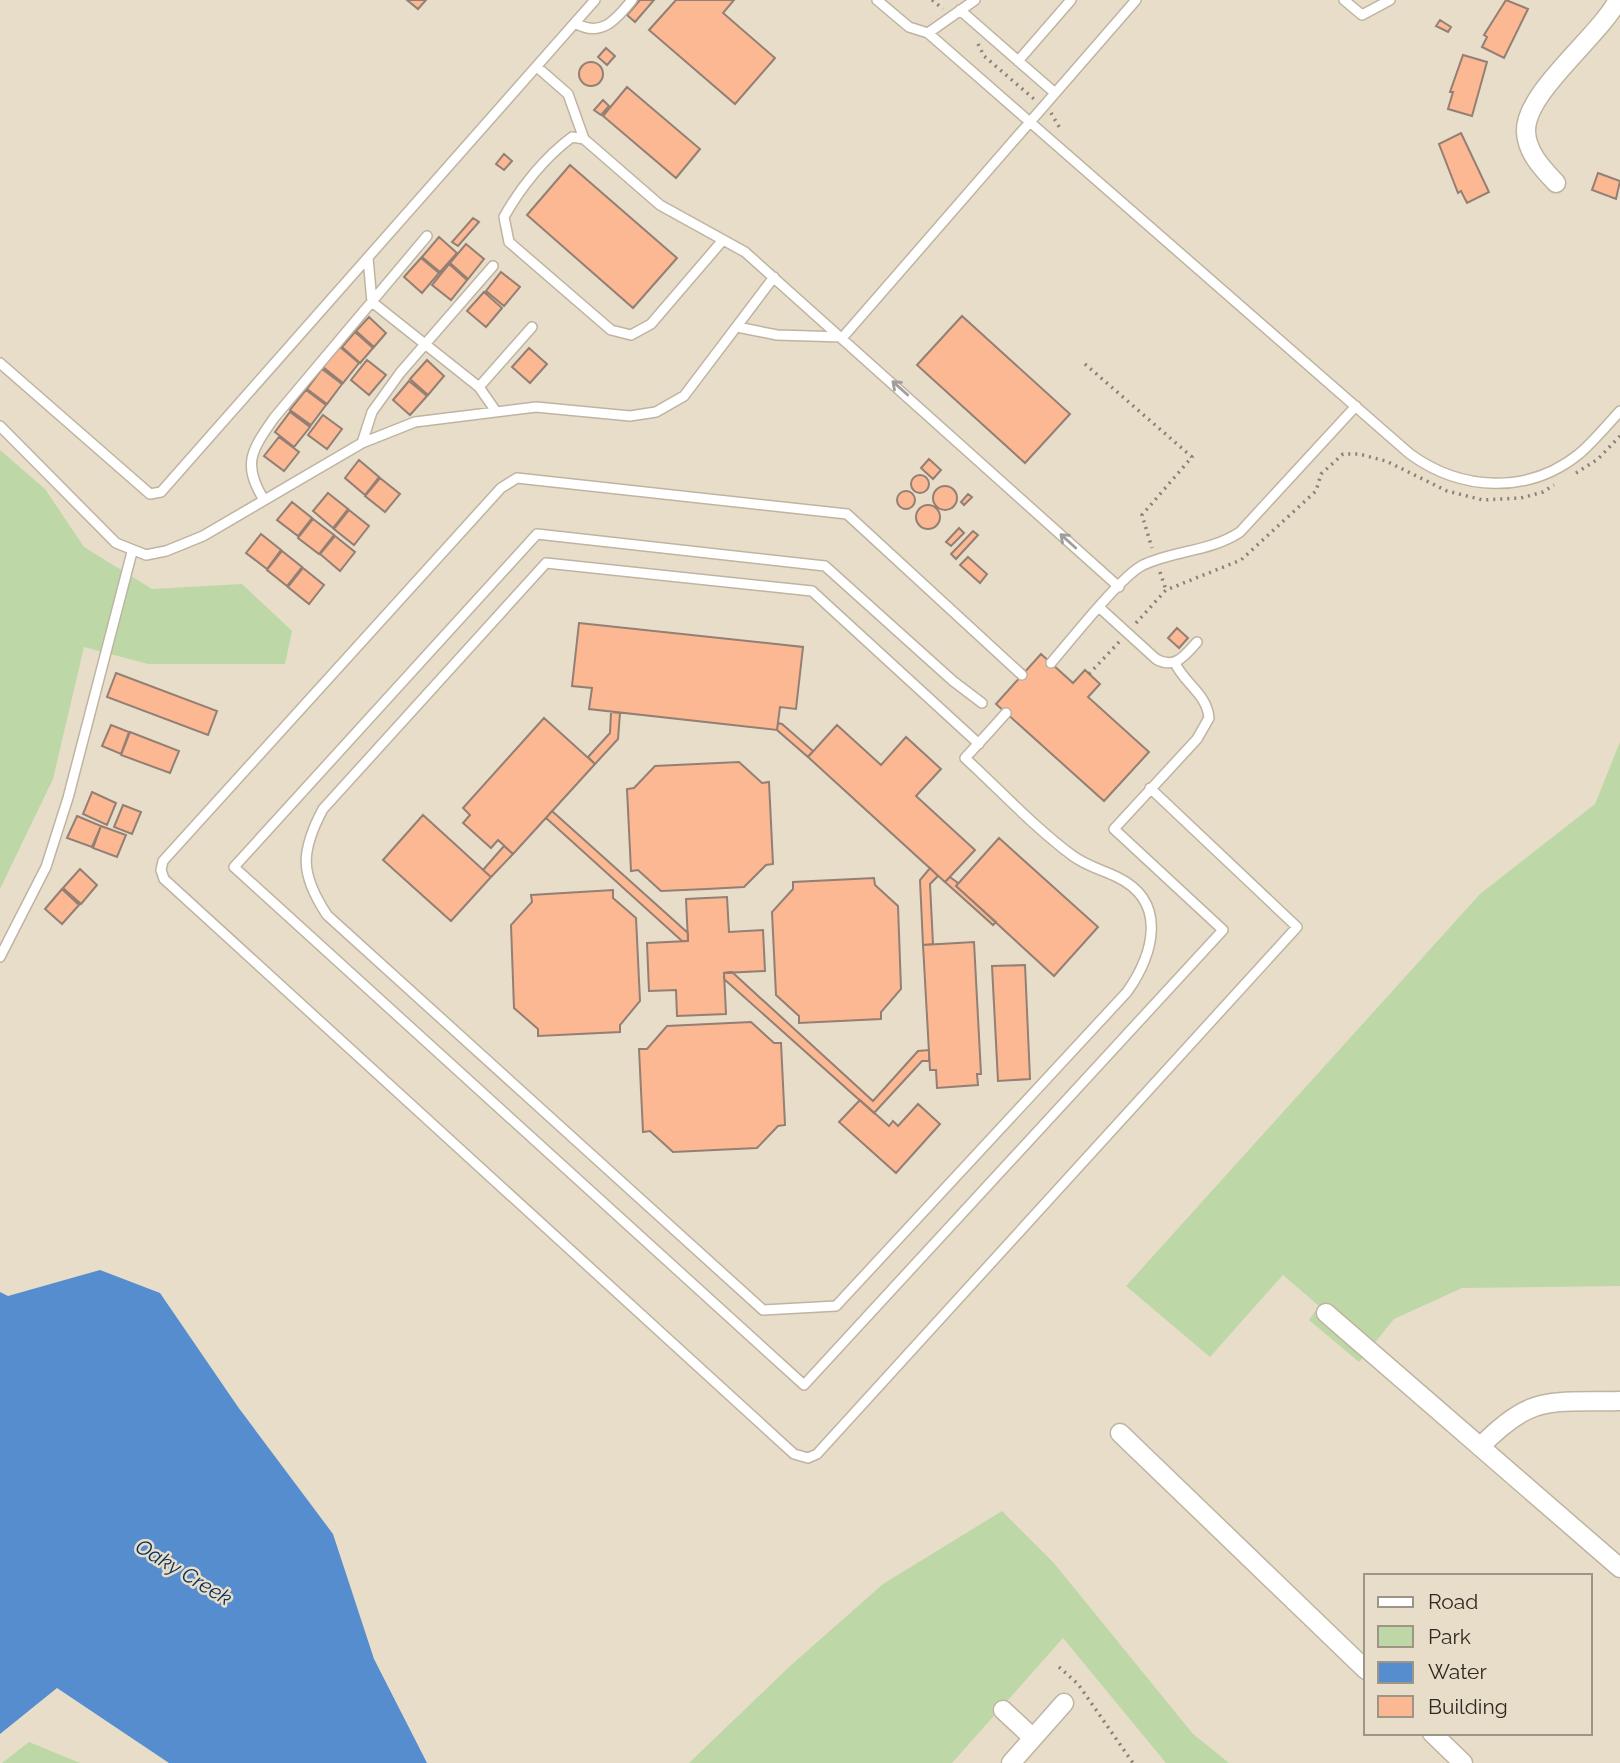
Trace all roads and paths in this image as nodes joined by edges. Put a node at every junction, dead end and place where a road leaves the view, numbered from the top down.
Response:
1 (595, 0) edge
2 (632, 0) edge
3 (877, 0) edge
4 (932, 0) edge
5 (975, 0) edge
6 (1070, 0) edge
7 (1136, 0) edge
8 (1344, 0) edge
9 (1390, 0) edge
10 (960, 10) junction
11 (1616, 11) edge
12 (951, 17) junction
13 (575, 23) junction
14 (928, 33) junction
15 (1018, 61) junction
16 (537, 66) junction
17 (1055, 93) junction
18 (1043, 107) junction
19 (1030, 122) junction
20 (584, 139) junction
21 (1071, 139) dead end
22 (1556, 183) dead end
23 (427, 236) dead end
24 (723, 240) junction
25 (368, 258) junction
26 (493, 267) dead end
27 (774, 277) junction
28 (372, 302) junction
29 (532, 327) dead end
30 (737, 327) junction
31 (843, 337) junction
32 (425, 345) junction
33 (0, 363) edge
34 (1084, 364) dead end
35 (479, 387) junction
36 (1356, 406) junction
37 (495, 410) junction
38 (1620, 411) edge
39 (0, 426) edge
40 (1620, 436) edge
41 (362, 443) junction
42 (1410, 454) junction
43 (1400, 466) junction
44 (1573, 475) dead end
45 (1562, 480) dead end
46 (264, 500) junction
47 (132, 552) junction
48 (1156, 560) junction
49 (1119, 587) junction
50 (1166, 590) junction
51 (1100, 608) junction
52 (1127, 632) junction
53 (1197, 642) dead end
54 (1051, 663) dead end
55 (1175, 663) junction
56 (1089, 674) dead end
57 (1023, 675) dead end
58 (982, 703) dead end
59 (1006, 713) dead end
60 (979, 744) junction
61 (1150, 788) junction
62 (0, 957) edge
63 (1326, 1313) dead end
64 (1620, 1401) edge
65 (1120, 1433) dead end
66 (1480, 1447) junction
67 (1620, 1568) edge
68 (1059, 1667) dead end
69 (1364, 1668) edge
70 (1064, 1703) dead end
71 (1003, 1710) dead end
72 (1434, 1735) edge
73 (1033, 1738) junction
74 (1011, 1763) edge
75 (1133, 1763) edge
76 (1463, 1763) edge

1 - 13 lane
2 - 13 lane
3 - 14 lane
4 - 12 path
5 - 10 lane
6 - 15 lane
7 - 17 lane
8 - 9 lane
10 - 12 lane
10 - 15 lane
11 - 22 street
12 - 14 lane
12 - 18 path
13 - 16 lane
14 - 19 lane
15 - 17 lane
16 - 20 lane
16 - 25 lane
17 - 18 lane
18 - 19 lane
18 - 21 path
19 - 31 lane
19 - 36 lane
20 - 24 lane
20 - 24 lane
23 - 28 lane
24 - 27 lane
25 - 28 lane
25 - 33 lane
26 - 32 lane
27 - 30 lane
27 - 31 lane
28 - 32 lane
28 - 46 lane
29 - 35 lane
30 - 31 lane
30 - 37 lane
49 -> 31 lane
32 - 35 lane
32 - 41 lane
34 - 48 path
35 - 37 lane
36 - 42 lane
36 - 48 lane
37 - 41 lane
38 - 42 lane
39 - 47 lane
40 - 44 path
41 - 46 lane
42 - 43 path
43 - 45 path
43 - 50 path
46 - 47 lane
47 - 62 lane
48 - 49 lane
48 - 50 path
49 - 51 lane
50 - 52 path
51 - 52 lane
51 - 54 lane
52 - 55 lane
52 - 56 path
53 - 55 lane
55 - 61 lane
57 - 61 lane
58 - 61 lane
59 - 60 lane
60 - 60 lane
63 - 66 street
64 - 66 street
65 - 69 street
66 - 67 street
68 - 75 path
70 - 73 street
71 - 73 street
72 - 76 street
73 - 74 street

